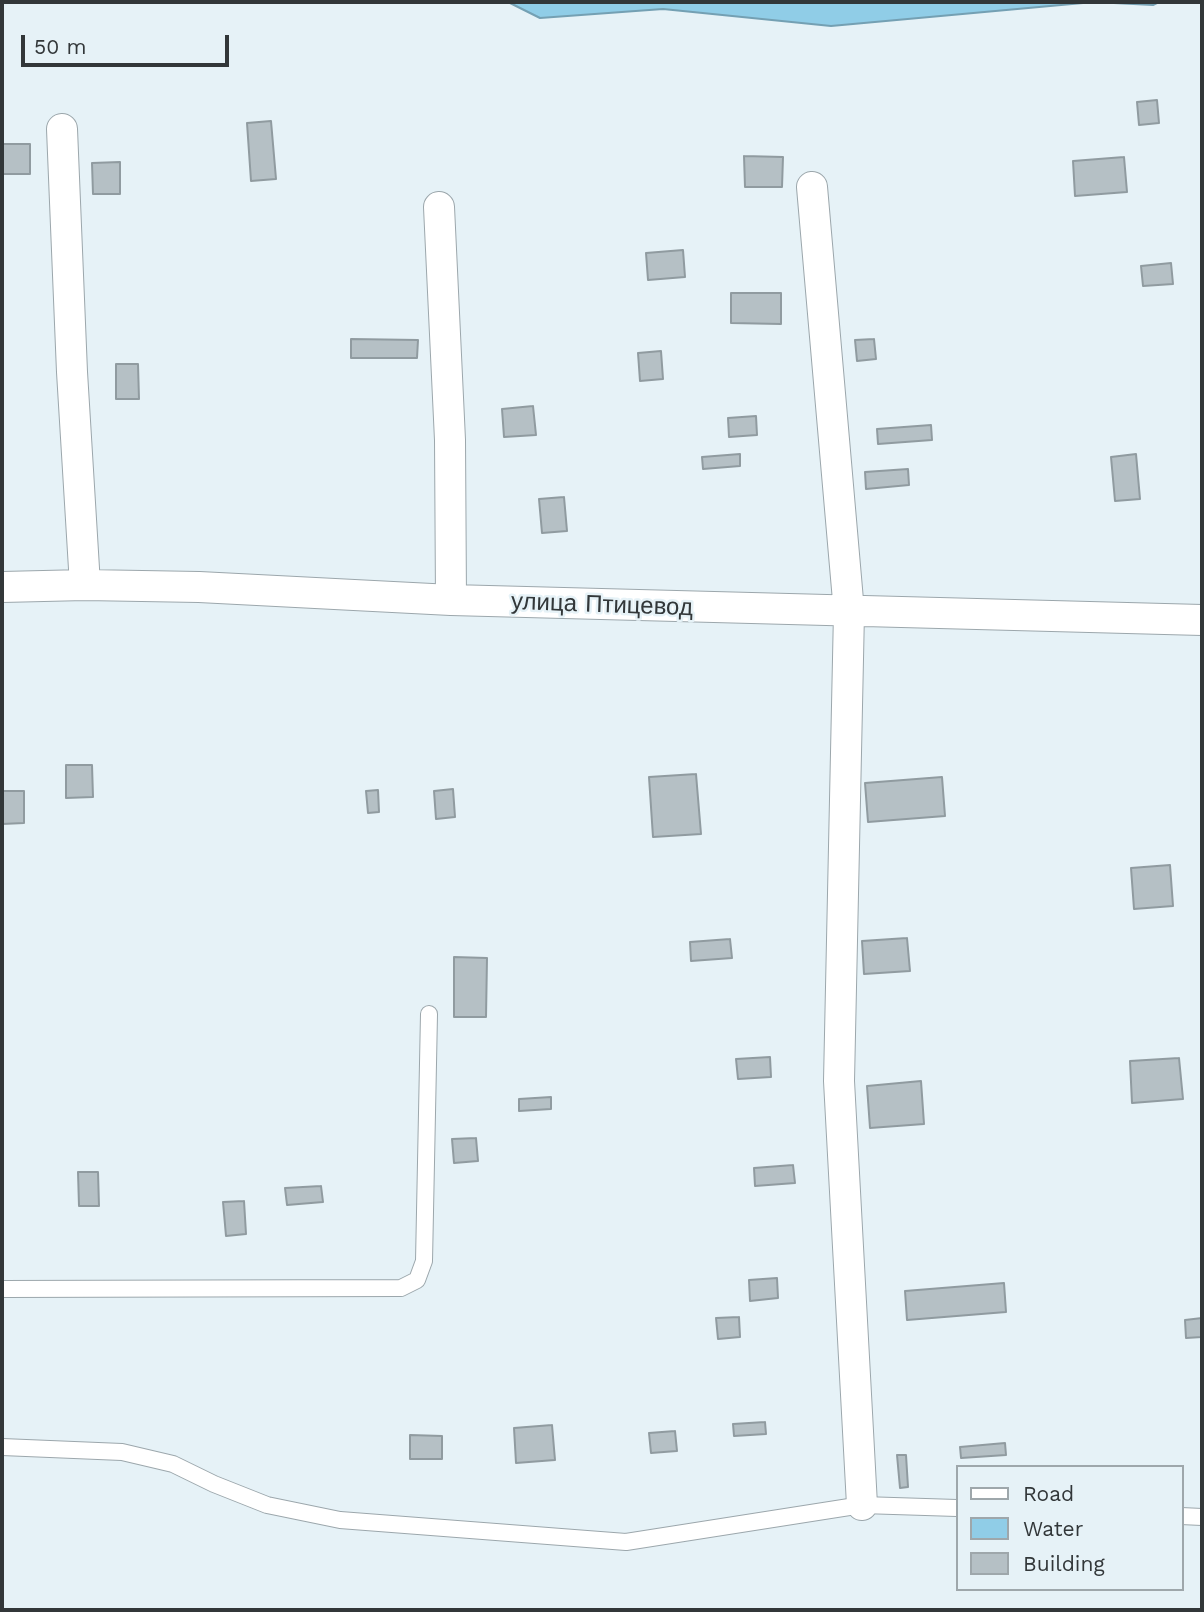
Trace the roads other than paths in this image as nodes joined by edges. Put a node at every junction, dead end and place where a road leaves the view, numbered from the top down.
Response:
1 (62, 129) dead end
2 (812, 187) dead end
3 (439, 207) dead end
4 (85, 585) junction
5 (2, 587) edge
6 (451, 600) junction
7 (849, 612) junction
8 (1202, 620) edge
9 (429, 1014) dead end
10 (2, 1289) edge
11 (2, 1447) edge
12 (862, 1504) junction
13 (956, 1508) edge
14 (1183, 1516) edge
15 (1202, 1517) edge

1 - 4 street
2 - 7 street
3 - 6 street
4 - 5 street, улица Птицевод
4 - 6 street, улица Птицевод
6 - 7 street, улица Птицевод
7 - 8 street, улица Птицевод
7 - 12 street
9 - 10 lane
11 - 12 lane
12 - 13 lane
14 - 15 lane

